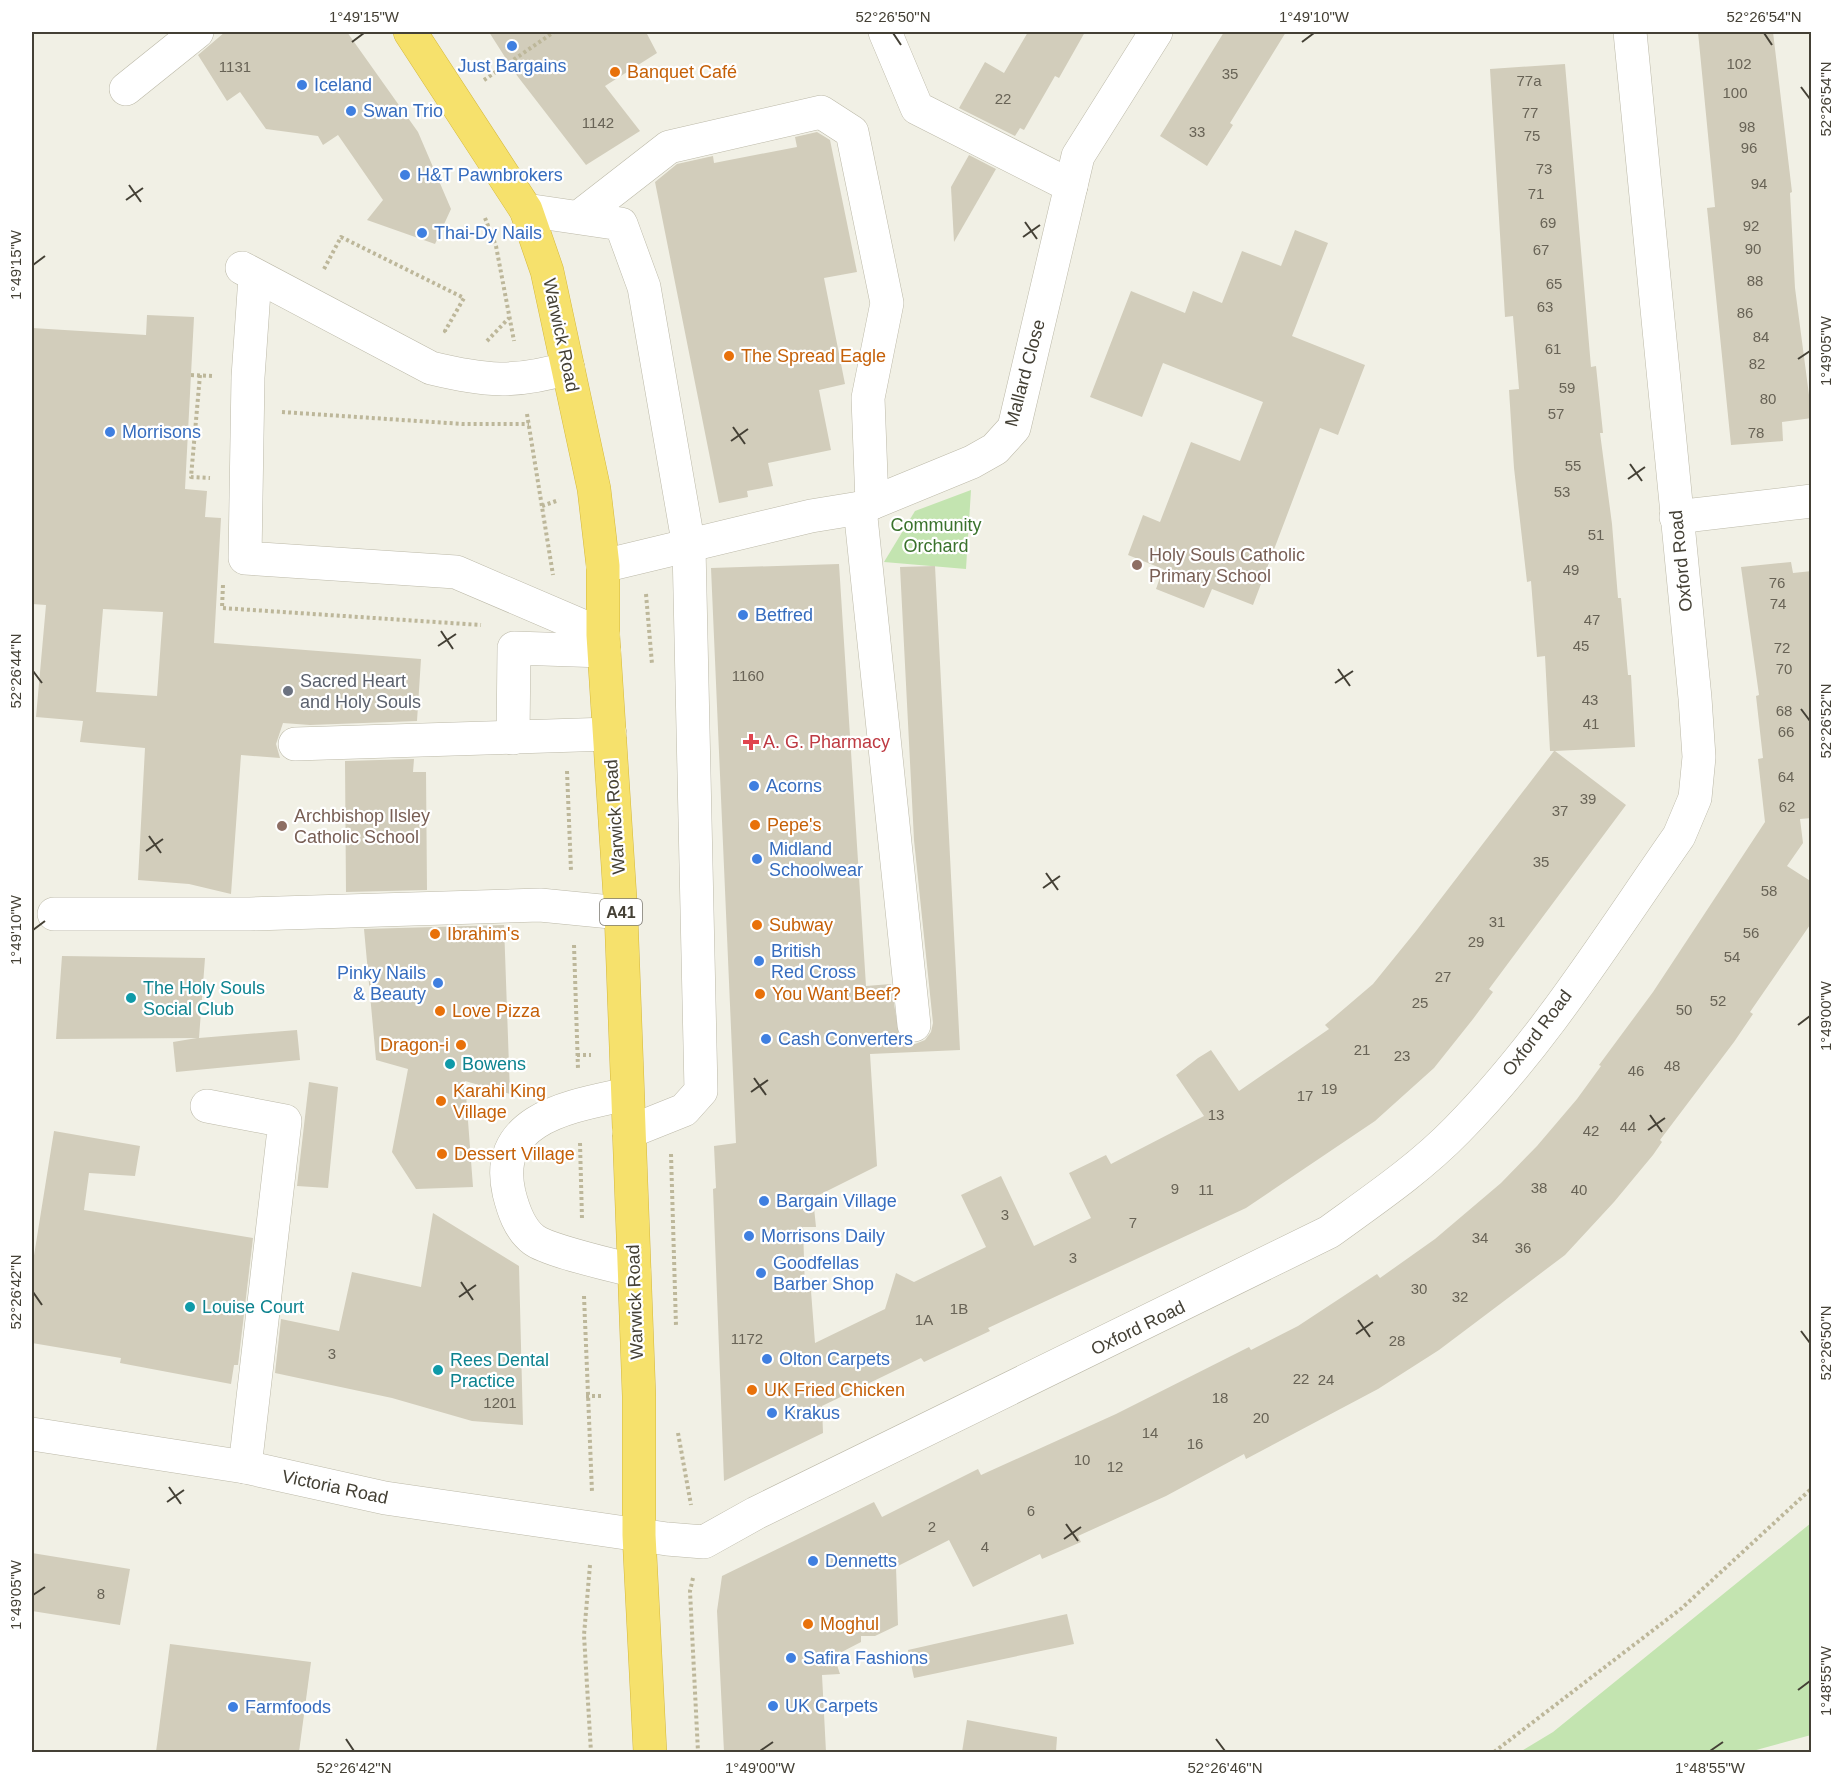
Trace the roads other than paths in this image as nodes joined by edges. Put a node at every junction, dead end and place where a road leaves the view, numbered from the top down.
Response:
1 (197, 32) edge
2 (410, 32) edge
3 (885, 32) edge
4 (1156, 32) edge
5 (1630, 32) edge
6 (126, 89) dead end
7 (1071, 186) junction
8 (526, 210) junction
9 (579, 217) junction
10 (568, 368) junction
11 (1812, 501) edge
12 (866, 505) junction
13 (1676, 517) junction
14 (689, 547) junction
15 (603, 566) junction
16 (604, 643) junction
17 (610, 734) junction
18 (513, 738) junction
19 (295, 744) dead end
20 (621, 913) junction
21 (54, 914) dead end
22 (914, 1025) dead end
23 (627, 1094) junction
24 (207, 1106) dead end
25 (629, 1132) junction
26 (634, 1271) junction
27 (32, 1434) edge
28 (244, 1467) junction
29 (639, 1535) junction
30 (651, 1752) edge

1 - 6 street
2 - 8 highway, Warwick Road / A41
3 - 7 street
4 - 7 street, Mallard Close
5 - 13 street, Oxford Road
7 - 12 street, Mallard Close
8 - 9 street
8 - 10 highway, Warwick Road / A41
9 - 12 street
9 - 14 street
10 - 15 highway, Warwick Road / A41
10 - 16 street
11 - 13 street
12 - 14 street, Mallard Close
12 - 22 street
13 - 29 street, Oxford Road
14 - 15 street, Mallard Close
14 - 25 street
15 - 16 highway, Warwick Road / A41
16 - 17 highway, Warwick Road / A41
16 - 18 street
17 - 18 street
17 - 20 highway, Warwick Road / A41
18 - 19 street
20 - 21 street
20 - 23 highway, Warwick Road / A41
23 - 25 highway, Warwick Road / A41
23 - 26 street
24 - 28 street
25 - 26 highway, Warwick Road / A41
26 - 29 highway, Warwick Road / A41
27 - 28 street, Victoria Road
28 - 29 street, Victoria Road
29 - 30 highway, Warwick Road / A41

